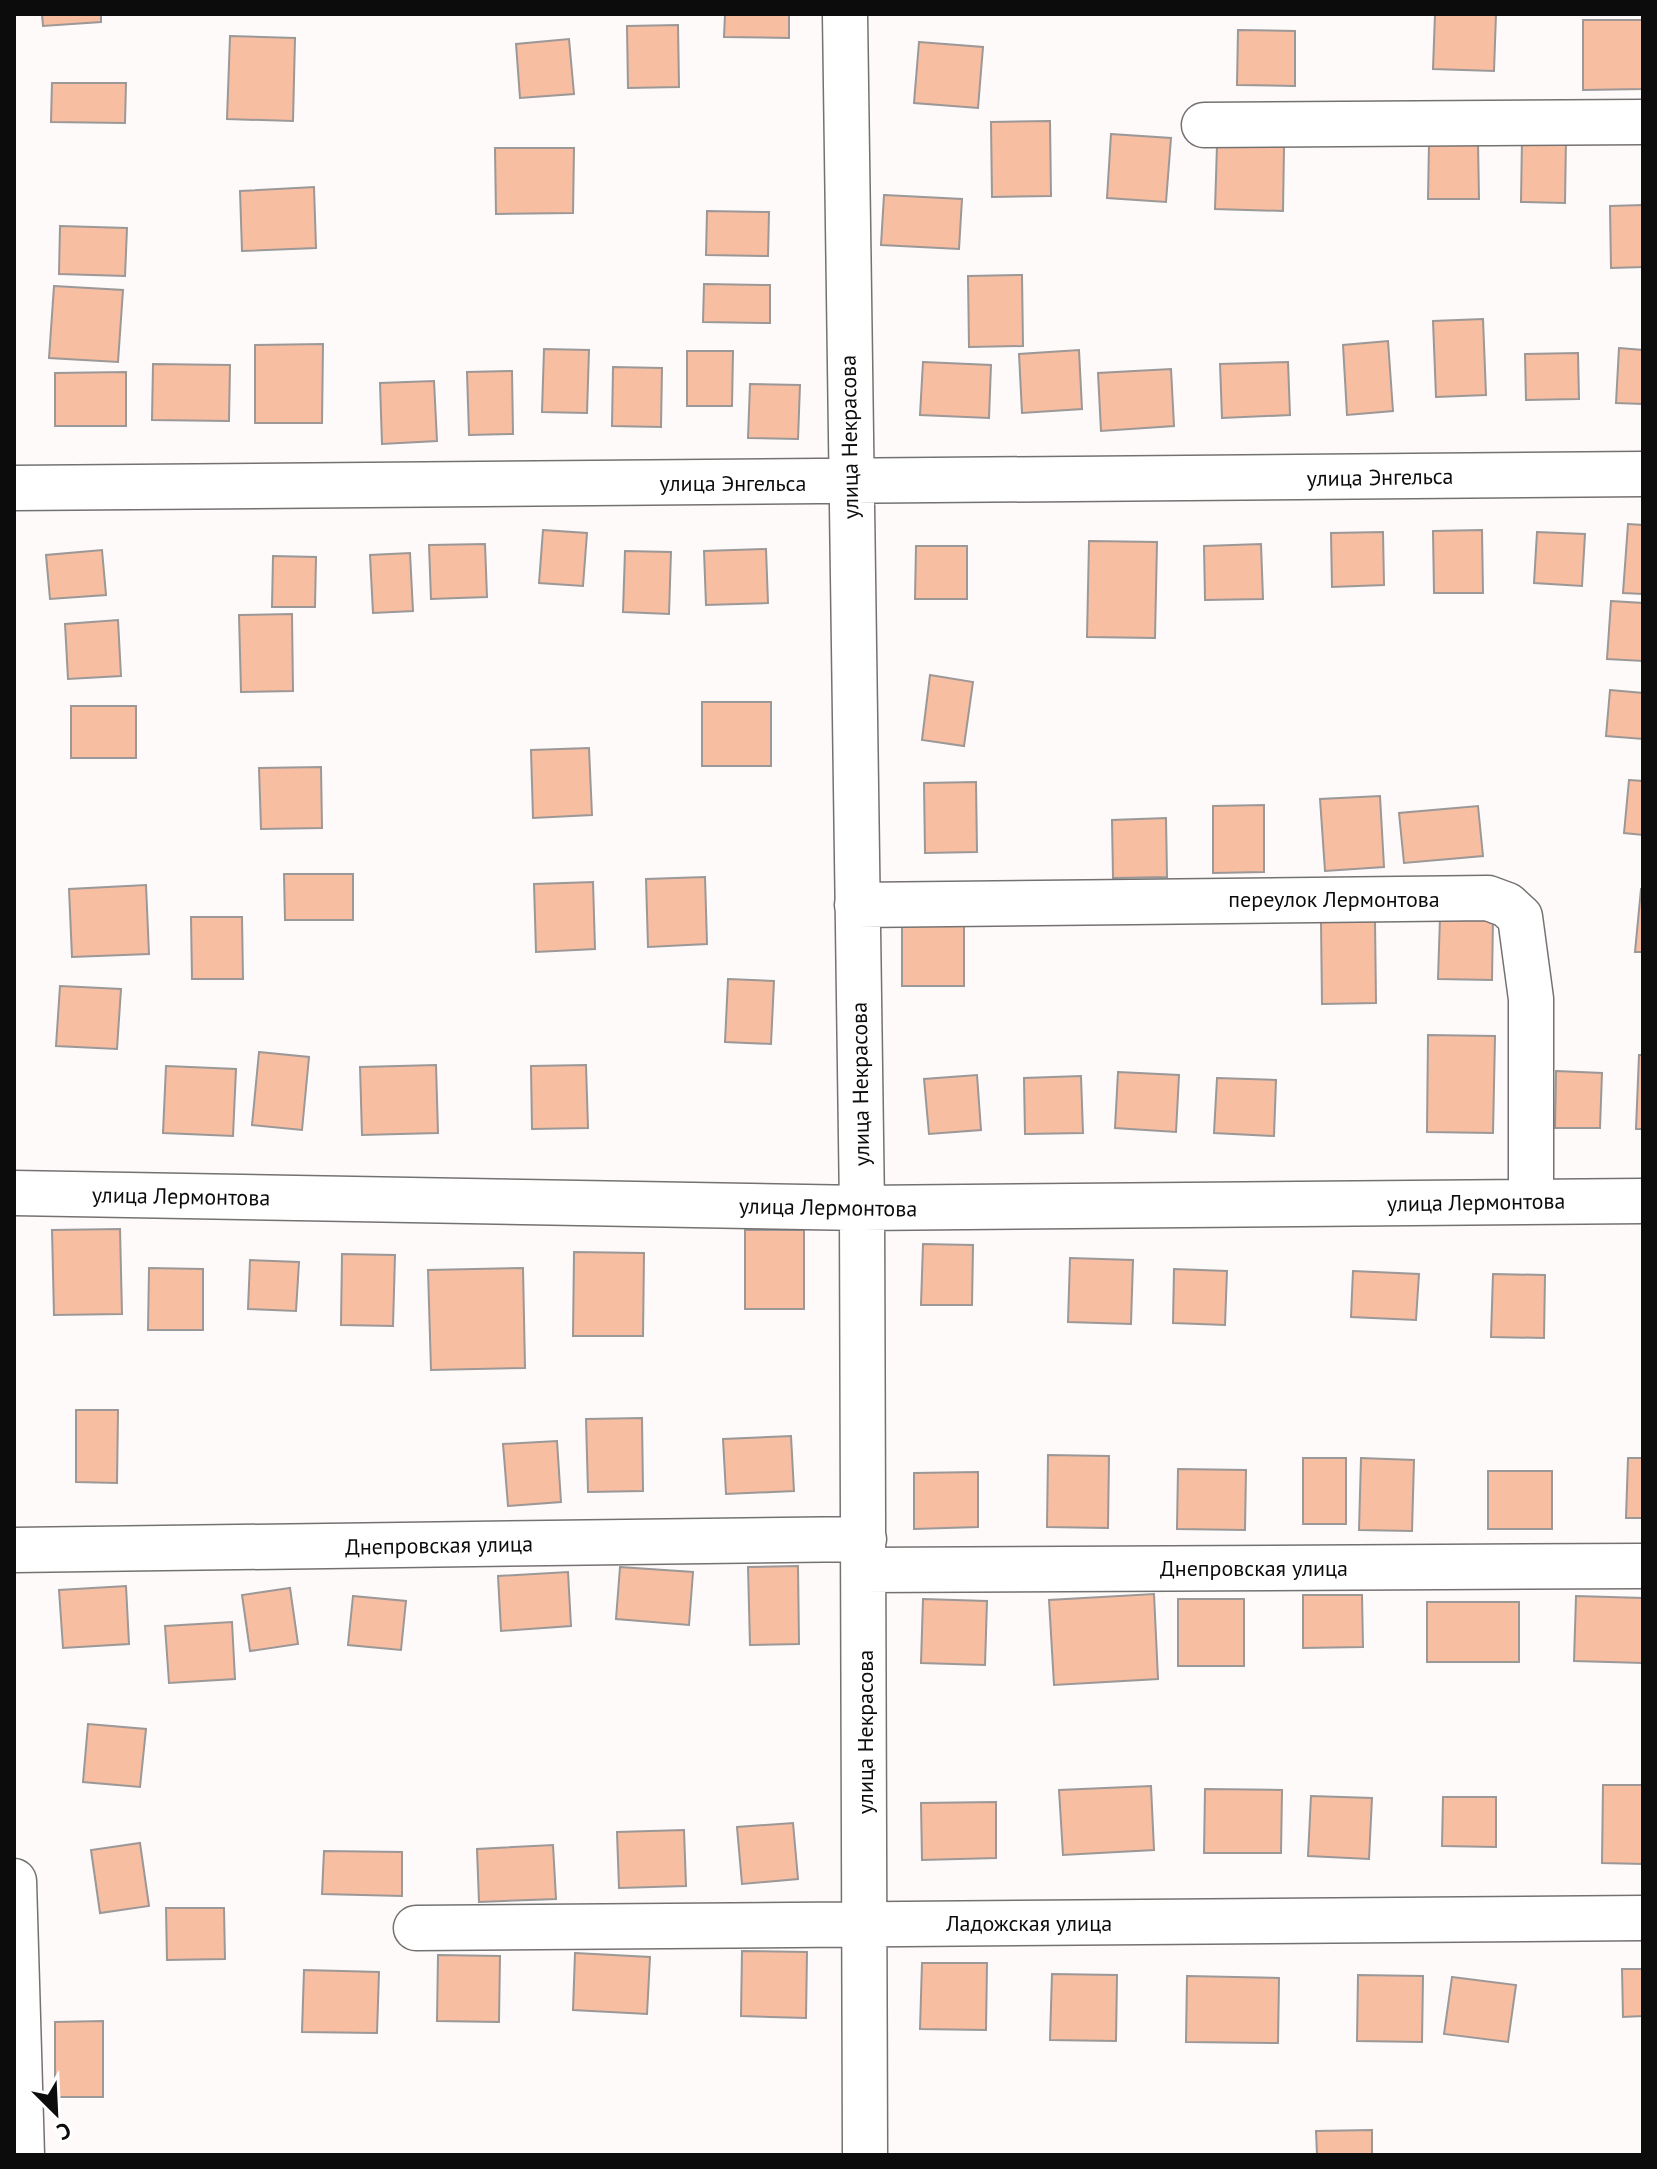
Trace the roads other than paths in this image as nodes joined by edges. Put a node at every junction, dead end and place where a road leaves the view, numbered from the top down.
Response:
1 (845, 14) edge
2 (1643, 122) edge
3 (1204, 125) dead end
4 (1643, 474) edge
5 (849, 482) junction
6 (14, 488) edge
7 (857, 905) junction
8 (14, 1193) edge
9 (1643, 1201) edge
10 (1531, 1202) junction
11 (862, 1208) junction
12 (14, 1550) edge
13 (864, 1554) junction
14 (1643, 1566) edge
15 (14, 1881) edge
16 (1643, 1918) edge
17 (867, 1924) junction
18 (416, 1928) dead end
19 (22, 2155) edge
20 (865, 2155) edge

1 - 5 street, улица Некрасова
2 - 3 street
4 - 5 street, улица Энгельса
5 - 6 street, улица Энгельса
5 - 7 street, улица Некрасова
7 - 10 street, переулок Лермонтова
7 - 11 street, улица Некрасова
8 - 11 street, улица Лермонтова
9 - 10 street, улица Лермонтова
10 - 11 street, улица Лермонтова
11 - 13 street, улица Некрасова
12 - 13 street, Днепровская улица
13 - 14 street, Днепровская улица
13 - 17 street, улица Некрасова
15 - 19 street
16 - 17 street, Ладожская улица
17 - 18 street, Ладожская улица
17 - 20 street, улица Некрасова

